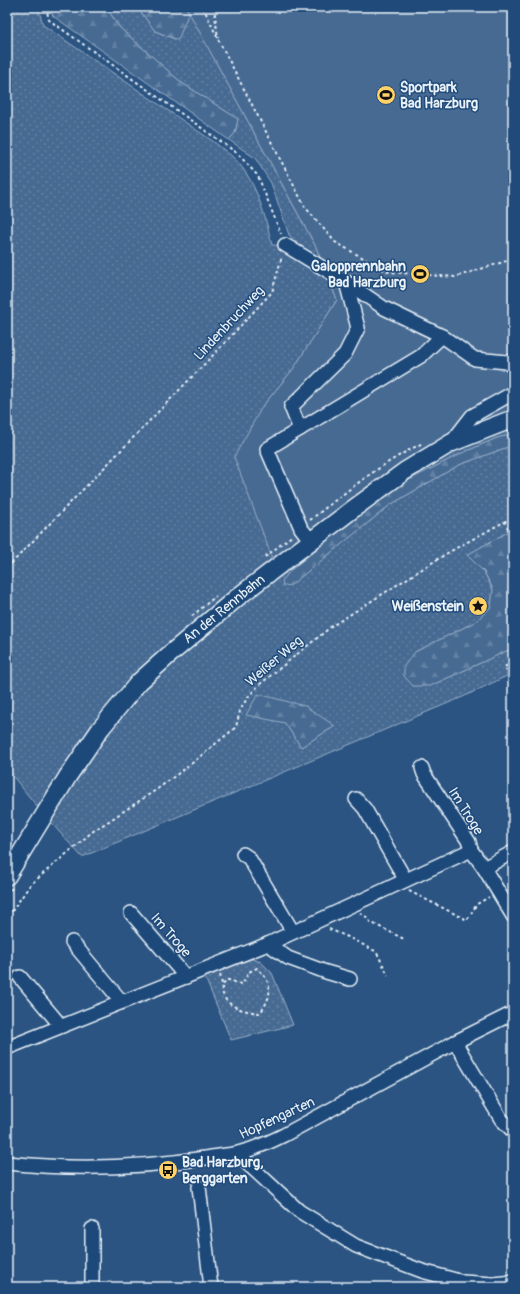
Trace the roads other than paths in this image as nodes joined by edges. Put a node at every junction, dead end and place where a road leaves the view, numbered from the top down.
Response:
1 (285, 245) road end
2 (346, 282) junction
3 (442, 336) junction
4 (513, 367) edge
5 (513, 393) edge
6 (513, 420) edge
7 (300, 429) junction
8 (451, 444) junction
9 (311, 541) junction
10 (422, 768) dead end
11 (356, 799) dead end
12 (471, 850) junction
13 (513, 852) edge
14 (244, 854) dead end
15 (484, 868) junction
16 (11, 879) edge
17 (400, 882) junction
18 (131, 913) dead end
19 (513, 916) edge
20 (293, 932) junction
21 (72, 942) dead end
22 (268, 944) junction
23 (20, 977) dead end
24 (186, 977) junction
25 (350, 979) dead end
26 (122, 1002) junction
27 (513, 1012) edge
28 (61, 1026) junction
29 (455, 1042) junction
30 (7, 1048) edge
31 (513, 1131) edge
32 (239, 1153) junction
33 (7, 1163) edge
34 (199, 1187) dead end
35 (92, 1230) dead end
36 (513, 1282) edge
37 (92, 1287) edge
38 (211, 1287) edge

1 - 2 street
2 - 3 street
2 - 7 street
3 - 4 street
3 - 7 street
5 - 8 street
6 - 8 main road, An der Rennbahn
7 - 9 street
8 - 9 main road, An der Rennbahn
9 - 16 main road, An der Rennbahn
10 - 12 street, Im Troge
11 - 17 street
12 - 15 street
12 - 17 street, Im Troge
13 - 15 street
14 - 20 street
15 - 19 street
17 - 20 street, Im Troge
18 - 24 street, Im Troge
20 - 22 street, Im Troge
21 - 26 street
22 - 24 street, Im Troge
22 - 25 street
23 - 28 street
24 - 26 street, Im Troge
26 - 28 street, Im Troge
27 - 29 street, Hopfengarten
28 - 30 street, Im Troge
29 - 31 street
29 - 32 street, Hopfengarten
32 - 33 street, Hopfengarten
32 - 36 street
34 - 38 street
35 - 37 street

